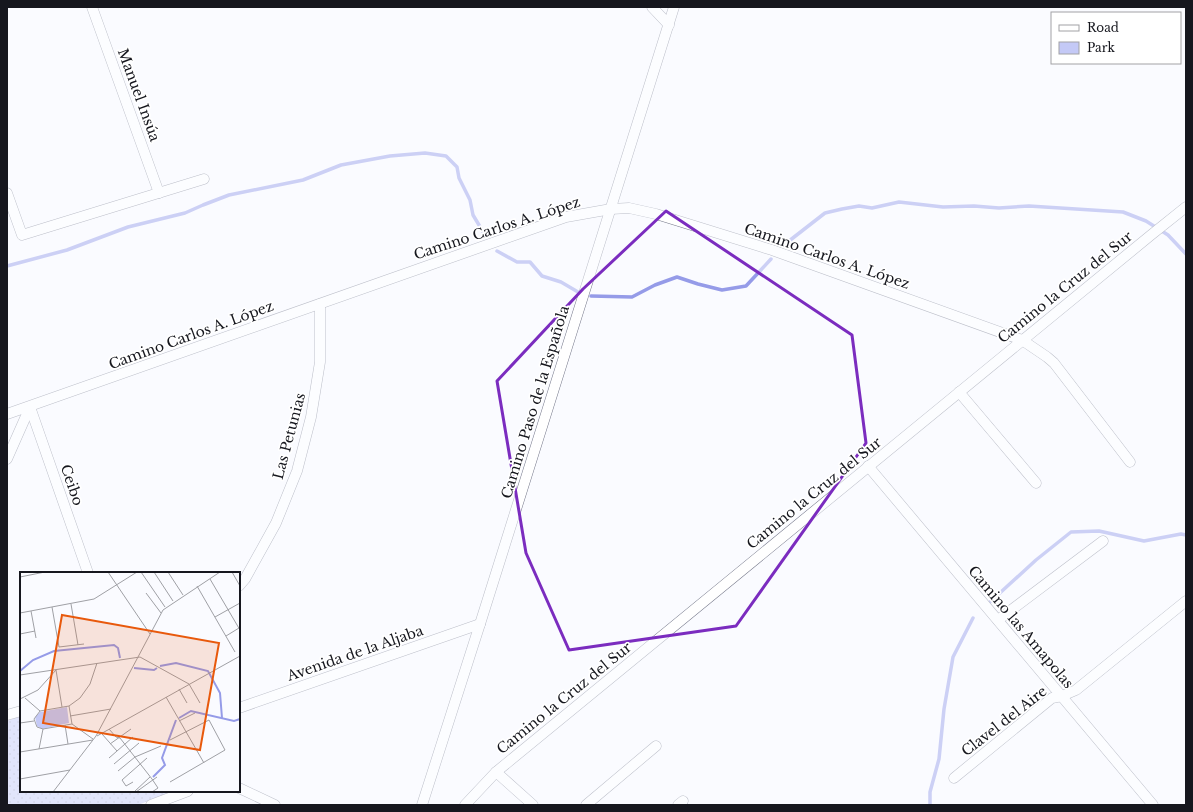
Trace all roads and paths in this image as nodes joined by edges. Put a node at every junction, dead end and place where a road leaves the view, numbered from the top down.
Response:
1 (92, 7) edge
2 (652, 7) edge
3 (674, 7) edge
4 (669, 25) junction
5 (204, 179) dead end
6 (7, 193) edge
7 (159, 193) junction
8 (1186, 207) edge
9 (611, 209) junction
10 (320, 304) junction
11 (1022, 340) junction
12 (959, 392) junction
13 (30, 407) junction
14 (7, 414) edge
15 (7, 459) edge
16 (1130, 462) dead end
17 (868, 466) junction
18 (1036, 483) dead end
19 (1103, 541) dead end
20 (88, 572) edge
21 (240, 585) edge
22 (1186, 601) edge
23 (998, 620) junction
24 (480, 624) junction
25 (1062, 696) junction
26 (240, 708) edge
27 (20, 711) edge
28 (7, 715) edge
29 (656, 746) dead end
30 (496, 772) junction
31 (954, 778) dead end
32 (240, 788) edge
33 (186, 792) edge
34 (170, 802) edge
35 (151, 805) edge
36 (275, 805) edge
37 (422, 805) edge
38 (465, 805) edge
39 (534, 805) edge
40 (586, 805) edge
41 (1153, 805) edge

1 - 7 street, Manuel Insúa
2 - 4 street
3 - 4 street, Camino Paso de la Española
4 - 9 street, Camino Paso de la Española
5 - 7 street
6 - 7 street
8 - 11 street, Camino la Cruz del Sur
9 - 10 street, Camino Carlos A. López
9 - 11 street, Camino Carlos A. López
9 - 24 street, Camino Paso de la Española
10 - 13 street, Camino Carlos A. López
10 - 21 street, Las Petunias
11 - 12 street, Camino la Cruz del Sur
11 - 16 street, Camino Carlos A. López
12 - 17 street, Camino la Cruz del Sur
12 - 18 street
13 - 14 street, Camino Carlos A. López
13 - 15 street
13 - 20 street, Ceibo
17 - 23 street, Camino las Amapolas
17 - 30 street, Camino la Cruz del Sur
19 - 23 street
22 - 25 street, Clavel del Aire
23 - 25 street, Camino las Amapolas
24 - 26 street, Avenida de la Aljaba
24 - 37 street, Camino Paso de la Española
25 - 31 street, Clavel del Aire
25 - 41 street, Camino las Amapolas
27 - 28 street
29 - 40 street
30 - 38 street, Camino la Cruz del Sur
30 - 39 street
32 - 36 street
33 - 34 street
34 - 35 street

